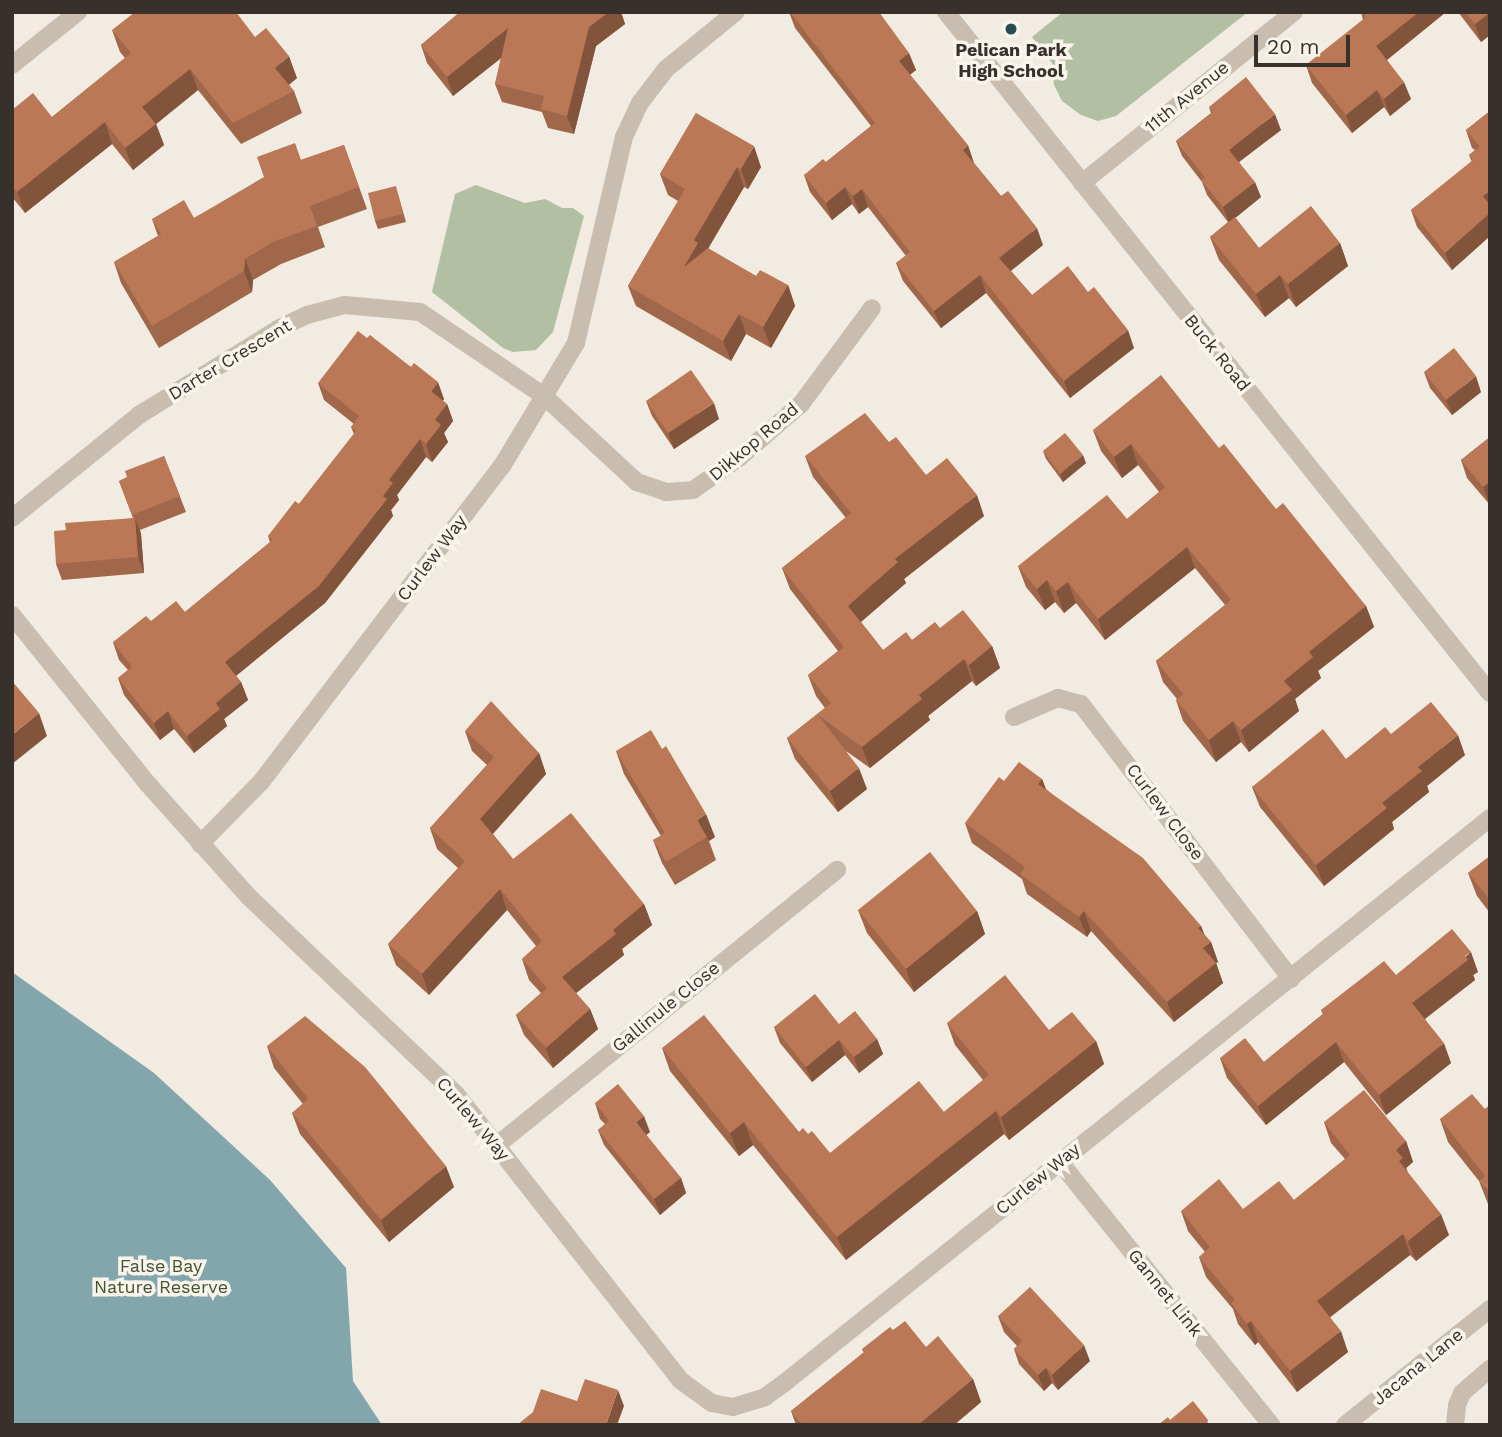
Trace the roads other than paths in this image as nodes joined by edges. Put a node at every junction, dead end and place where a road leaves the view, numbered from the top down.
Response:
1 (78, 12) edge
2 (736, 12) edge
3 (946, 12) edge
4 (1294, 12) edge
5 (12, 65) edge
6 (1082, 183) junction
7 (872, 307) dead end
8 (544, 396) junction
9 (12, 518) edge
10 (12, 615) edge
11 (1490, 693) edge
12 (1014, 717) dead end
13 (1490, 818) edge
14 (201, 844) junction
15 (837, 870) dead end
16 (1291, 979) junction
17 (496, 1146) junction
18 (1059, 1161) junction
19 (1490, 1309) edge
20 (1490, 1369) edge
21 (1271, 1425) edge
22 (1345, 1425) edge
23 (1455, 1425) edge

1 - 5 street
2 - 8 street, Curlew Way
3 - 6 street, Buck Road
4 - 6 street, 11th Avenue
6 - 11 street, Buck Road
7 - 8 street, Dikkop Road
8 - 9 street, Darter Crescent
8 - 14 street, Curlew Way
10 - 14 street
12 - 16 street, Curlew Close
13 - 16 street, Curlew Way
14 - 17 street, Curlew Way
15 - 17 street, Gallinule Close
16 - 18 street, Curlew Way
17 - 18 street, Curlew Way
18 - 21 street, Gannet Link
19 - 22 street, Jacana Lane
20 - 23 street

